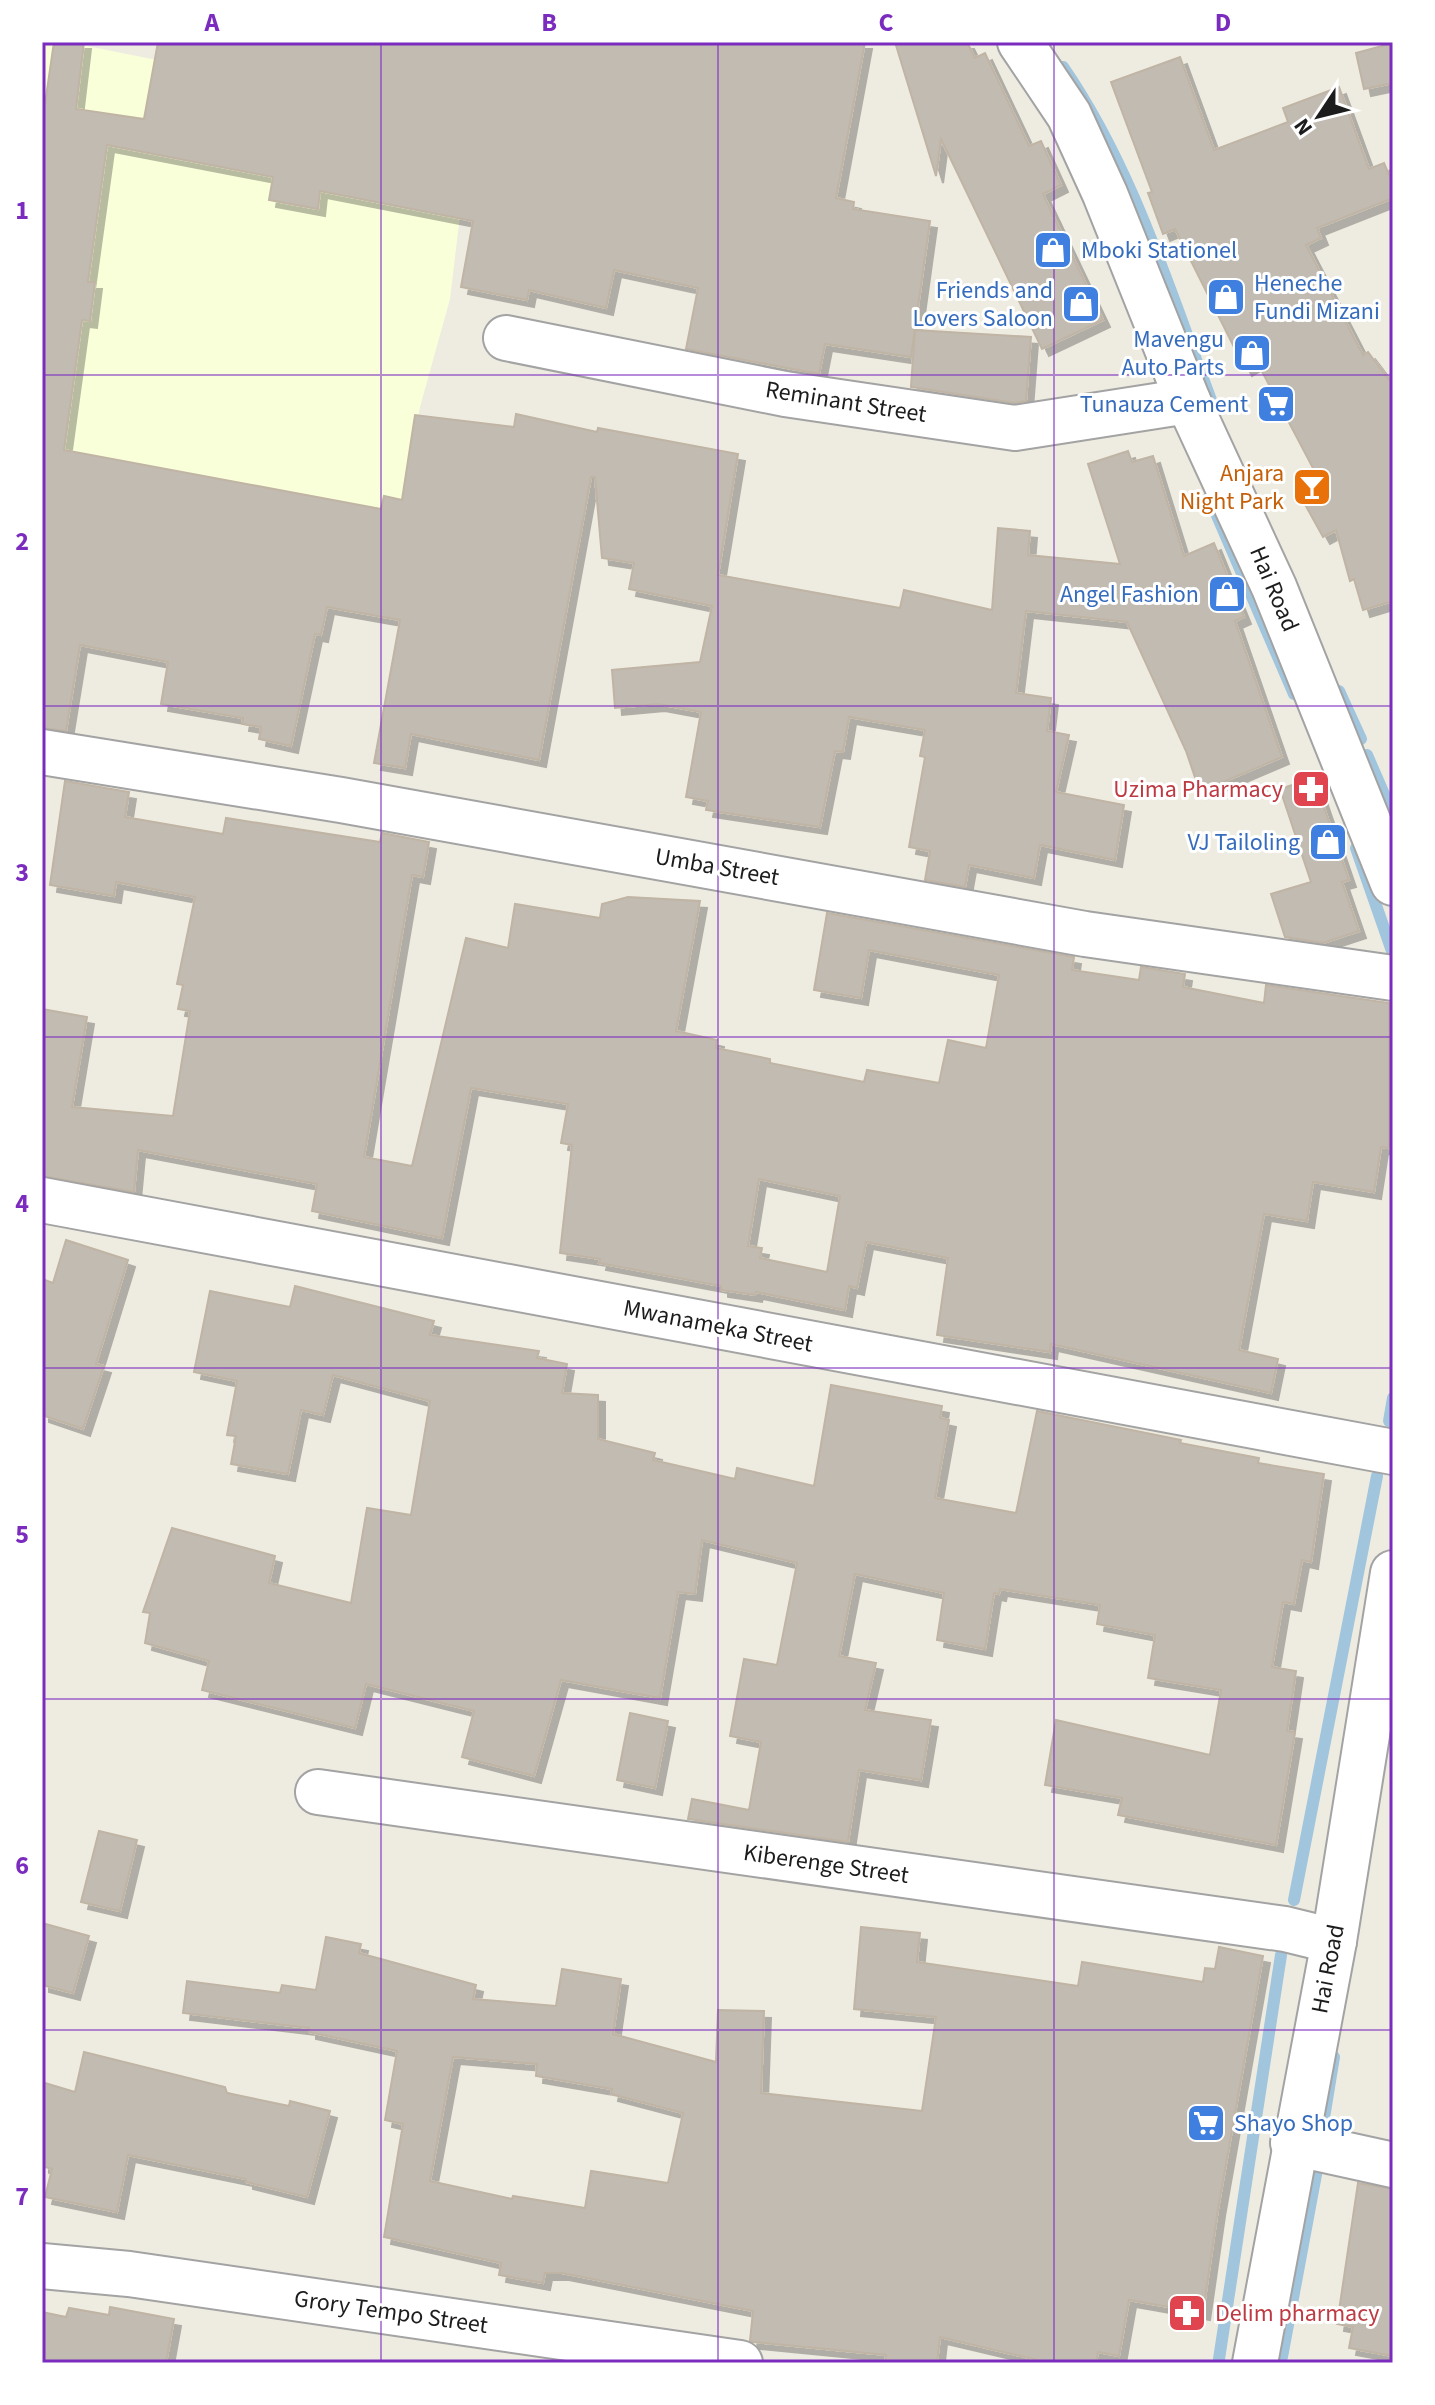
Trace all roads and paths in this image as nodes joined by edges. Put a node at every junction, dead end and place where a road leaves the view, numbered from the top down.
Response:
1 (1020, 42) edge
2 (506, 338) dead end
3 (1188, 401) junction
4 (42, 752) edge
5 (1393, 883) edge
6 (1393, 978) edge
7 (42, 1200) edge
8 (1393, 1452) edge
9 (1393, 1573) edge
10 (318, 1792) dead end
11 (1334, 1941) junction
12 (1293, 2143) junction
13 (1393, 2165) edge
14 (42, 2266) edge
15 (740, 2363) edge
16 (1255, 2363) edge

1 - 3 street, Hai Road
2 - 3 street, Reminant Street
3 - 5 street, Hai Road
4 - 6 street, Umba Street
7 - 8 street, Mwanameka Street
9 - 11 street, Hai Road
10 - 11 street, Kiberenge Street
11 - 12 street, Hai Road
12 - 13 street
12 - 16 street, Hai Road
14 - 15 street, Grory Tempo Street

